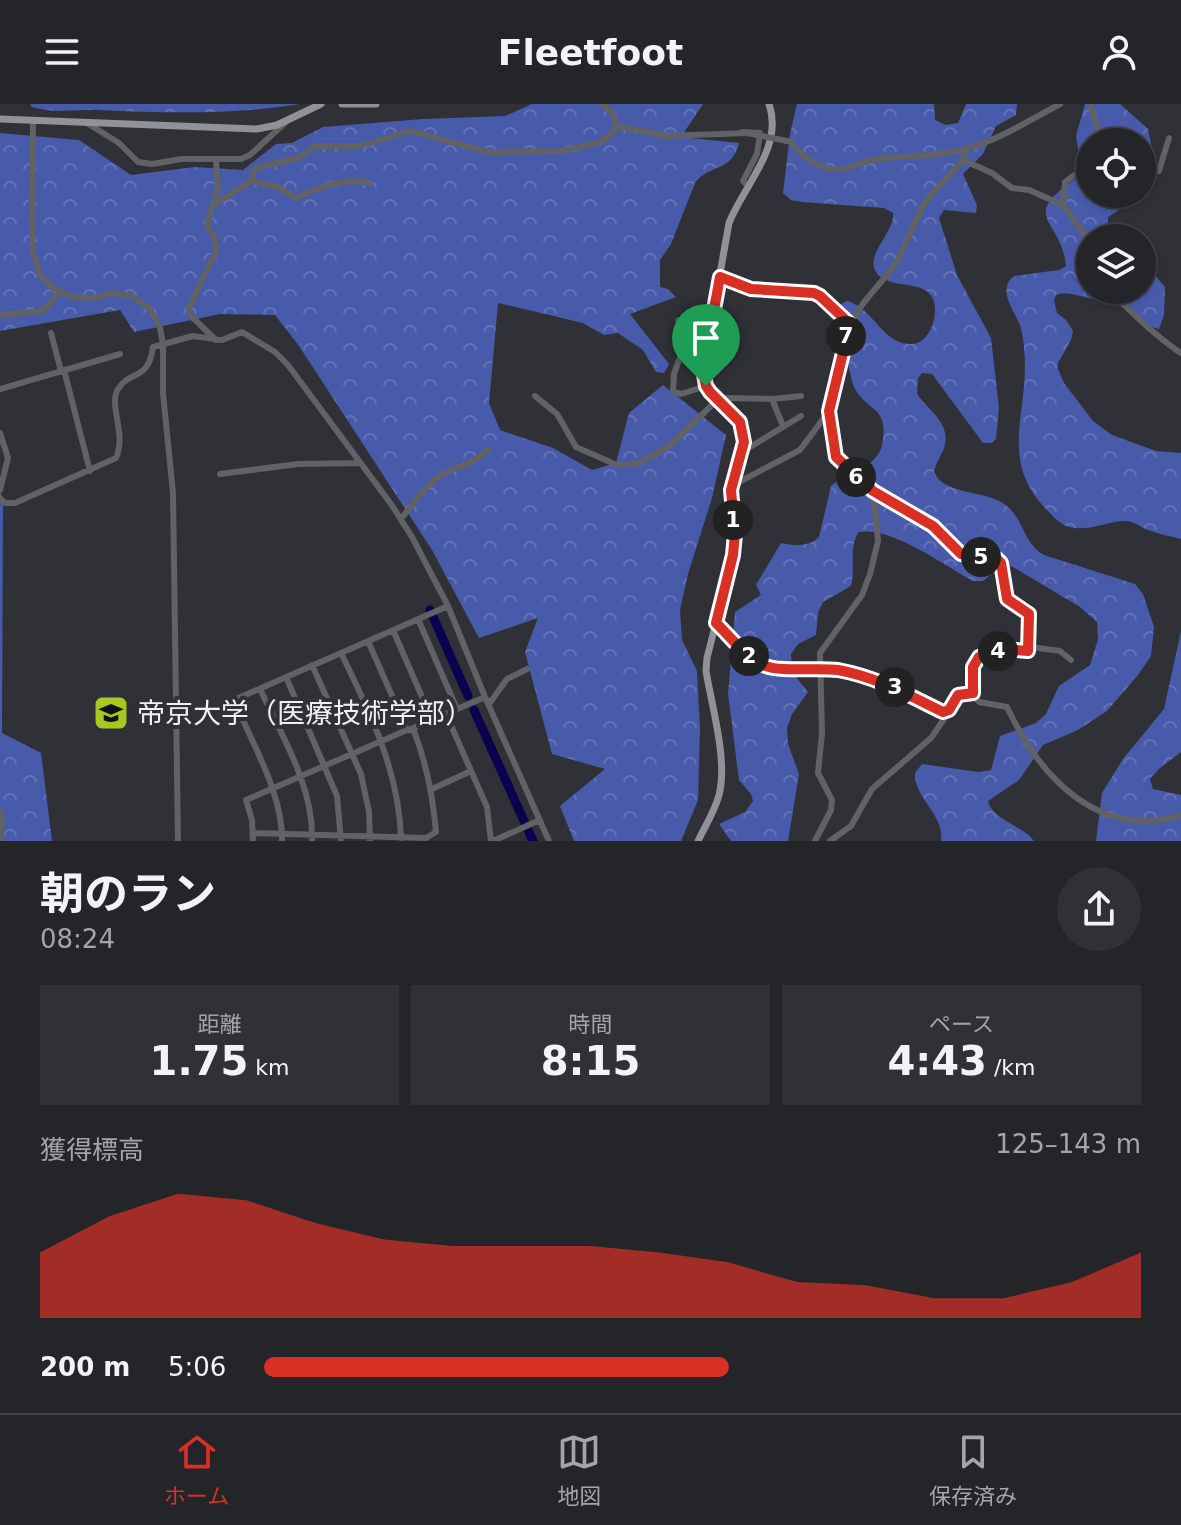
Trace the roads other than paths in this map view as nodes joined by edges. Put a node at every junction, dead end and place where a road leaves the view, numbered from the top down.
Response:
1 (321, 104) edge
2 (342, 104) edge
3 (367, 104) edge
4 (376, 104) edge
5 (603, 104) edge
6 (769, 104) edge
7 (1060, 104) edge
8 (1091, 104) edge
9 (0, 119) edge
10 (289, 119) junction
11 (33, 120) junction
12 (87, 123) junction
13 (616, 126) junction
14 (1098, 128) edge
15 (744, 133) junction
16 (1169, 138) dead end
17 (967, 149) junction
18 (216, 160) junction
19 (963, 160) junction
20 (1156, 170) edge
21 (1076, 174) edge
22 (251, 181) junction
23 (370, 183) dead end
24 (748, 186) junction
25 (1063, 205) junction
26 (211, 206) junction
27 (1077, 224) edge
28 (720, 277) junction
29 (60, 292) junction
30 (1123, 304) edge
31 (0, 315) edge
32 (678, 320) dead end
33 (850, 324) junction
34 (51, 333) dead end
35 (216, 340) junction
36 (163, 344) junction
37 (1181, 353) edge
38 (120, 354) dead end
39 (62, 370) junction
40 (706, 386) junction
41 (0, 389) edge
42 (535, 396) dead end
43 (801, 396) dead end
44 (772, 399) junction
45 (720, 402) junction
46 (829, 411) junction
47 (801, 416) dead end
48 (783, 426) junction
49 (0, 433) edge
50 (488, 450) dead end
51 (742, 452) junction
52 (360, 463) junction
53 (90, 471) junction
54 (220, 474) dead end
55 (0, 490) edge
56 (731, 490) junction
57 (873, 491) junction
58 (0, 498) edge
59 (401, 519) junction
60 (448, 606) junction
61 (418, 619) junction
62 (716, 623) junction
63 (393, 630) junction
64 (368, 641) junction
65 (1028, 651) junction
66 (341, 653) junction
67 (1071, 660) dead end
68 (312, 665) junction
69 (819, 667) junction
70 (527, 669) dead end
71 (286, 677) junction
72 (260, 689) junction
73 (973, 693) junction
74 (485, 697) junction
75 (489, 704) junction
76 (457, 709) junction
77 (949, 710) junction
78 (446, 714) junction
79 (432, 720) junction
80 (409, 730) junction
81 (381, 742) junction
82 (353, 754) junction
83 (326, 767) junction
84 (471, 771) junction
85 (300, 778) junction
86 (273, 789) junction
87 (432, 789) junction
88 (0, 811) edge
89 (1181, 815) edge
90 (540, 820) junction
91 (513, 832) junction
92 (253, 837) edge
93 (282, 837) edge
94 (312, 838) edge
95 (341, 838) edge
96 (370, 838) edge
97 (400, 839) edge
98 (0, 841) edge
99 (178, 841) edge
100 (492, 841) edge
101 (516, 841) edge
102 (549, 841) edge
103 (698, 841) edge
104 (815, 841) edge
105 (830, 841) edge

1 - 10 main road
2 - 3 main road
3 - 4 main road
5 - 13 street
6 - 24 main road
7 - 17 street
8 - 14 street
9 - 11 main road
10 - 12 main road
10 - 18 street
11 - 12 main road
11 - 29 street
12 - 18 street
13 - 15 street
13 - 22 street
15 - 17 street, bridge
15 - 24 street
16 - 20 street
17 - 19 street
18 - 26 street
19 - 25 street
19 - 33 street
21 - 25 street
22 - 23 street
22 - 26 street
24 - 28 main road
25 - 27 street
26 - 35 street
28 - 33 street
28 - 40 main road
29 - 31 street
29 - 36 street
30 - 37 street
32 - 40 street
33 - 46 street
34 - 39 street
35 - 36 street
35 - 52 street
36 - 53 street
36 - 99 street
38 - 39 street
39 - 41 street
39 - 53 street
40 - 45 main road
42 - 45 street
43 - 44 street
44 - 45 street
44 - 48 street
45 - 51 main road
46 - 56 street
46 - 57 street
47 - 48 street
48 - 51 street
49 - 55 street
50 - 59 street
51 - 56 main road
52 - 54 street
52 - 59 street
53 - 58 street
56 - 62 main road
57 - 65 street
57 - 69 street
59 - 60 street
60 - 61 street
60 - 74 street
61 - 63 street
61 - 76 street
62 - 69 street
62 - 103 main road
63 - 64 street
63 - 79 street
64 - 66 street
64 - 80 street
65 - 67 street
65 - 73 street
66 - 68 street
66 - 81 street
68 - 71 street
68 - 82 street
69 - 77 street
69 - 104 street
70 - 75 street
71 - 72 street
71 - 83 street
72 - 85 street
72 - 86 street
73 - 77 street
73 - 89 street
74 - 75 street
74 - 76 street
75 - 90 street
76 - 78 street
77 - 105 street
78 - 79 street
78 - 84 street
79 - 80 street
80 - 81 street
80 - 87 street
81 - 82 street
81 - 97 street
82 - 83 street
82 - 96 street
83 - 85 street
83 - 95 street
84 - 87 street
84 - 100 street
85 - 86 street
85 - 94 street
86 - 92 street
86 - 93 street
87 - 97 street
88 - 98 street
90 - 91 street
90 - 102 street
91 - 100 street
91 - 101 street
92 - 93 street
93 - 94 street
94 - 95 street
95 - 96 street
96 - 97 street

